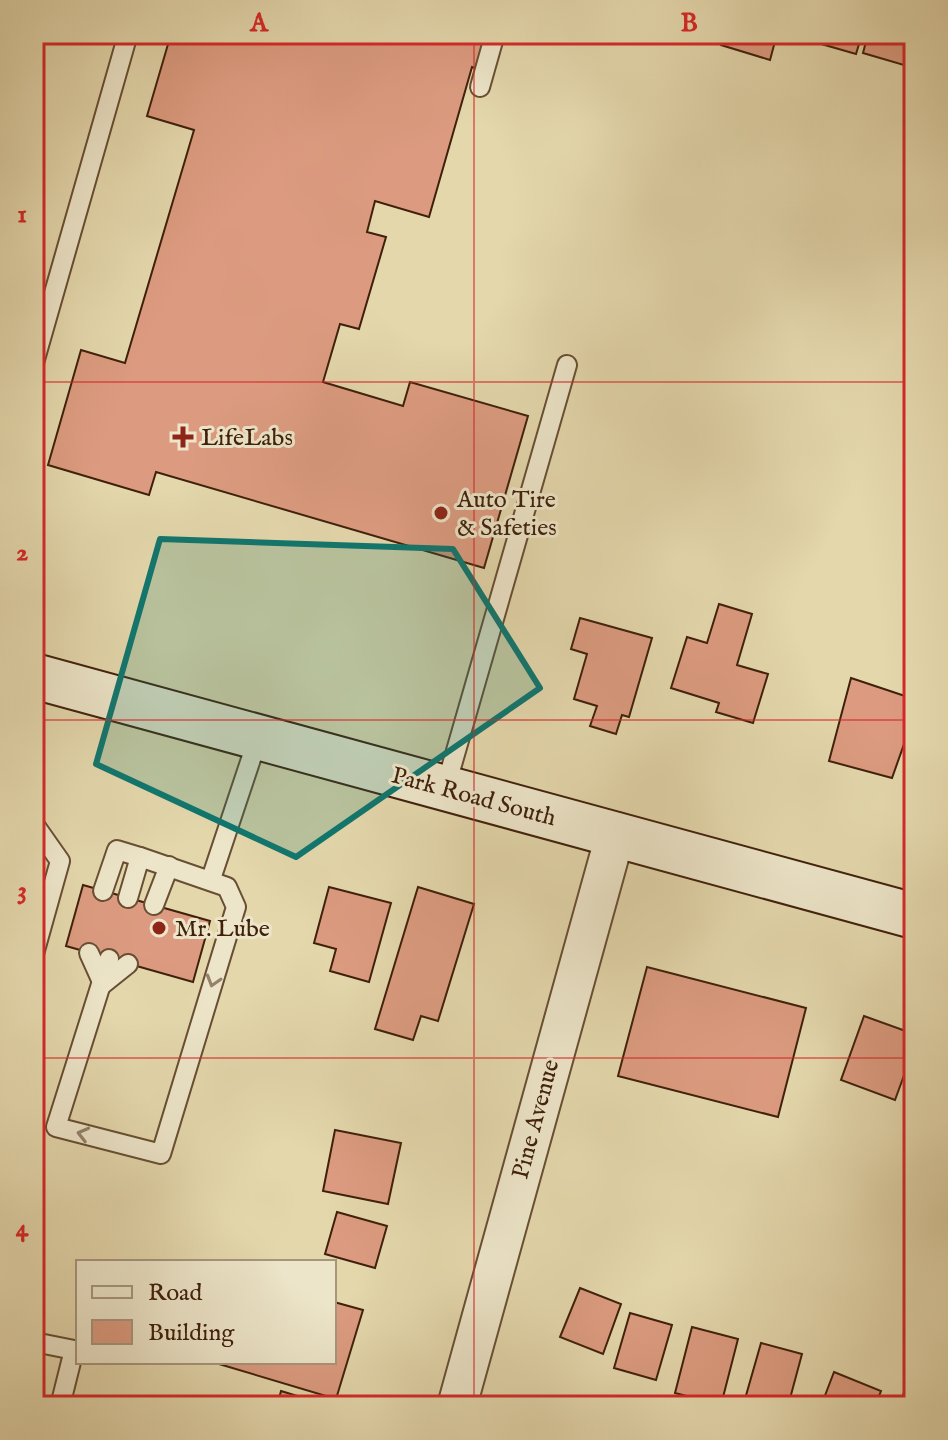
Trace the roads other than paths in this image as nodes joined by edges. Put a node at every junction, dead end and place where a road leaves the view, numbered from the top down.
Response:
1 (128, 34) edge
2 (495, 34) edge
3 (480, 87) dead end
4 (39, 328) edge
5 (34, 363) edge
6 (567, 365) dead end
7 (34, 676) edge
8 (258, 738) junction
9 (445, 789) junction
10 (34, 824) edge
11 (616, 832) junction
12 (140, 857) junction
13 (169, 866) junction
14 (211, 879) junction
15 (103, 891) dead end
16 (128, 898) dead end
17 (154, 905) dead end
18 (914, 916) edge
19 (89, 953) dead end
20 (34, 954) edge
21 (109, 959) dead end
22 (128, 964) dead end
23 (103, 984) junction
24 (34, 1342) edge
25 (60, 1406) edge
26 (457, 1406) edge

1 - 4 lane
2 - 3 lane
4 - 5 lane
6 - 9 lane
7 - 8 main road, Park Road South
8 - 9 main road, Park Road South
8 - 14 lane
9 - 11 main road, Park Road South
10 - 20 lane
11 - 18 main road, Park Road South
11 - 26 street, Pine Avenue
12 - 13 lane
12 - 15 lane
12 - 16 lane
13 - 14 lane
13 - 17 lane
14 -> 23 lane
19 - 23 lane
21 - 23 lane
22 - 23 lane
24 - 25 lane

